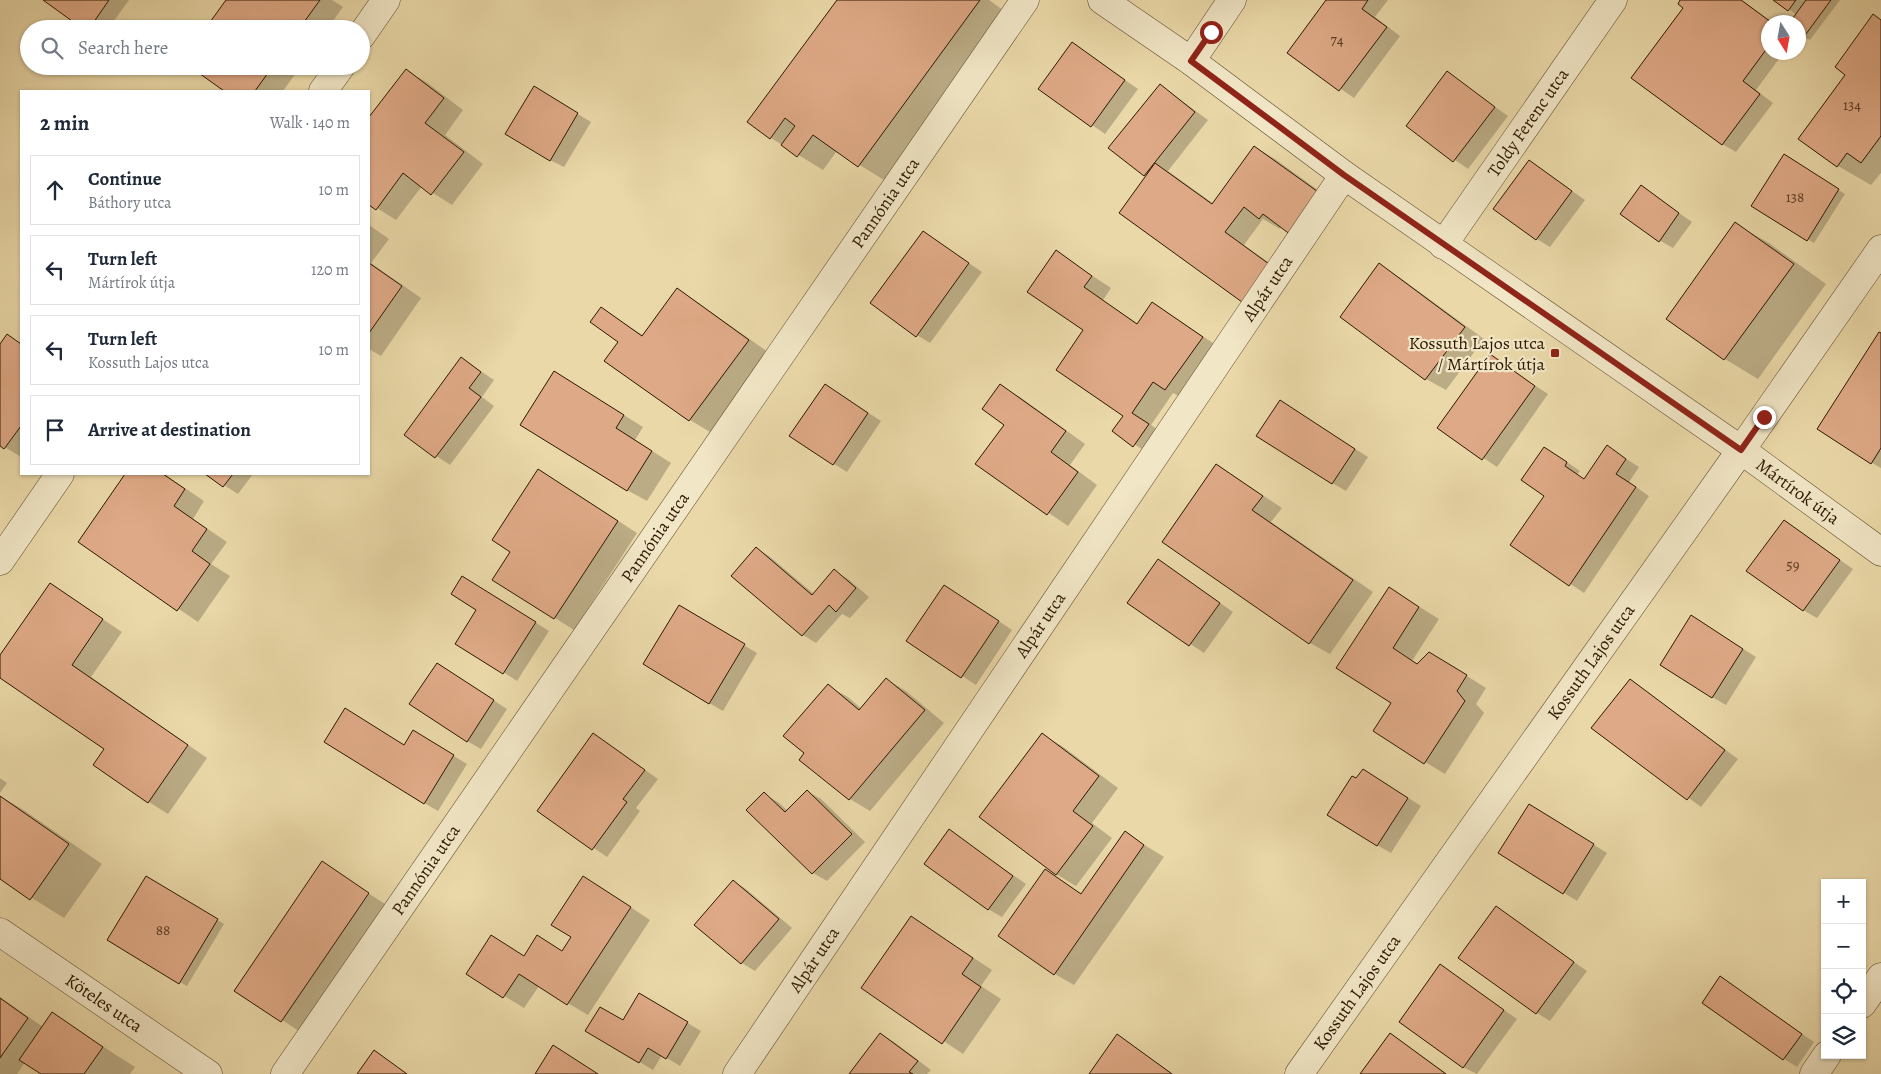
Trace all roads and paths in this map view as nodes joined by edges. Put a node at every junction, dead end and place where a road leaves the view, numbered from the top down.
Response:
1 (386, 0) edge
2 (1025, 0) edge
3 (1102, 0) edge
4 (1232, 0) edge
5 (1613, 0) edge
6 (370, 23) edge
7 (1191, 61) junction
8 (334, 75) edge
9 (324, 90) edge
10 (1344, 175) junction
11 (1443, 245) junction
12 (1881, 249) edge
13 (1741, 450) junction
14 (59, 475) edge
15 (1881, 552) edge
16 (0, 561) edge
17 (0, 932) edge
18 (1881, 977) edge
19 (1866, 998) edge
20 (1824, 1059) edge
21 (208, 1074) edge
22 (285, 1074) edge
23 (737, 1074) edge
24 (1300, 1074) edge
25 (1814, 1074) edge

1 - 6 street
2 - 22 street, Pannónia utca
3 - 7 street, Mártírok útja
4 - 7 street
5 - 11 street, Toldy Ferenc utca
7 - 10 street, Mártírok útja
8 - 9 street
10 - 11 street, Mártírok útja
10 - 23 street, Alpár utca
11 - 13 street, Mártírok útja
12 - 13 street, Kossuth Lajos utca
13 - 15 street, Mártírok útja
13 - 24 street, Kossuth Lajos utca
14 - 16 street
17 - 21 street, Köteles utca
18 - 19 street
20 - 25 street

